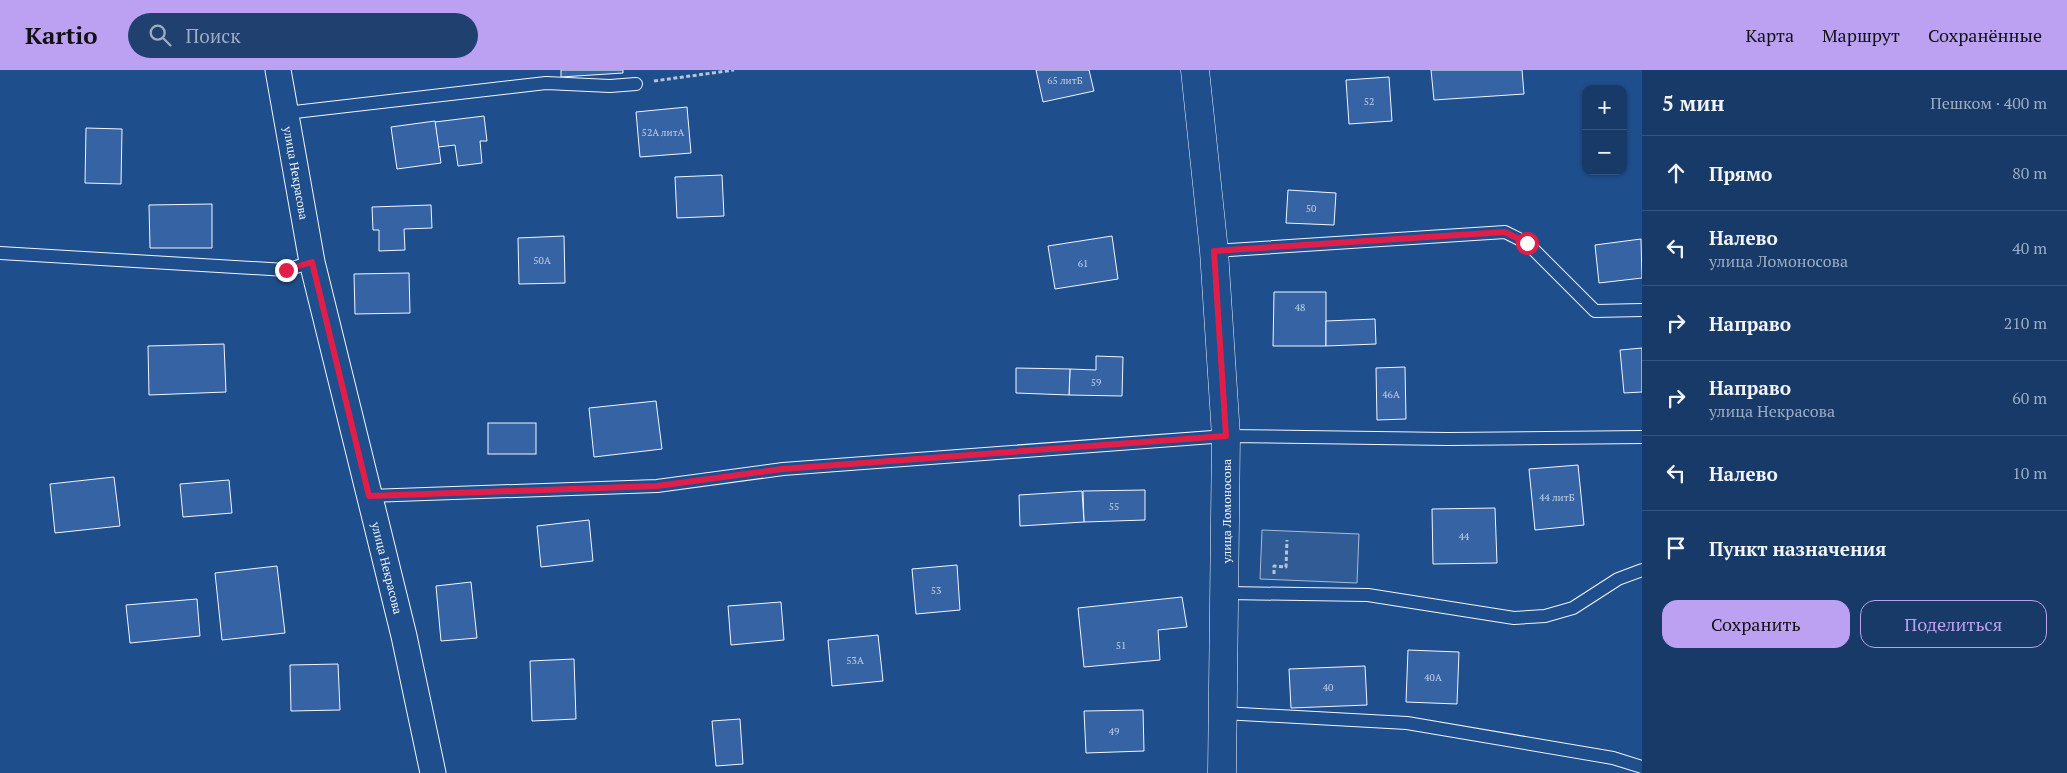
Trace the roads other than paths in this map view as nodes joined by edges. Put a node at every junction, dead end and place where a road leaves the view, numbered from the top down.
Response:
1 (278, 70) edge
2 (1195, 70) edge
3 (636, 84) road end
4 (286, 114) junction
5 (1214, 251) junction
6 (0, 253) edge
7 (312, 262) junction
8 (1642, 310) edge
9 (1226, 436) junction
10 (1642, 437) edge
11 (369, 496) junction
12 (1642, 570) edge
13 (1226, 593) junction
14 (1223, 713) junction
15 (1642, 767) edge
16 (433, 773) edge
17 (1222, 773) edge

1 - 4 street, улица Некрасова
2 - 5 street, улица Ломоносова
3 - 4 lane
4 - 7 street, улица Некрасова
5 - 8 lane
5 - 9 street, улица Ломоносова
6 - 7 lane
7 - 11 street, улица Некрасова
9 - 10 lane
9 - 11 lane
9 - 13 street, улица Ломоносова
11 - 16 street, улица Некрасова
12 - 13 lane
13 - 14 street, улица Ломоносова
14 - 15 lane
14 - 17 street, улица Ломоносова

